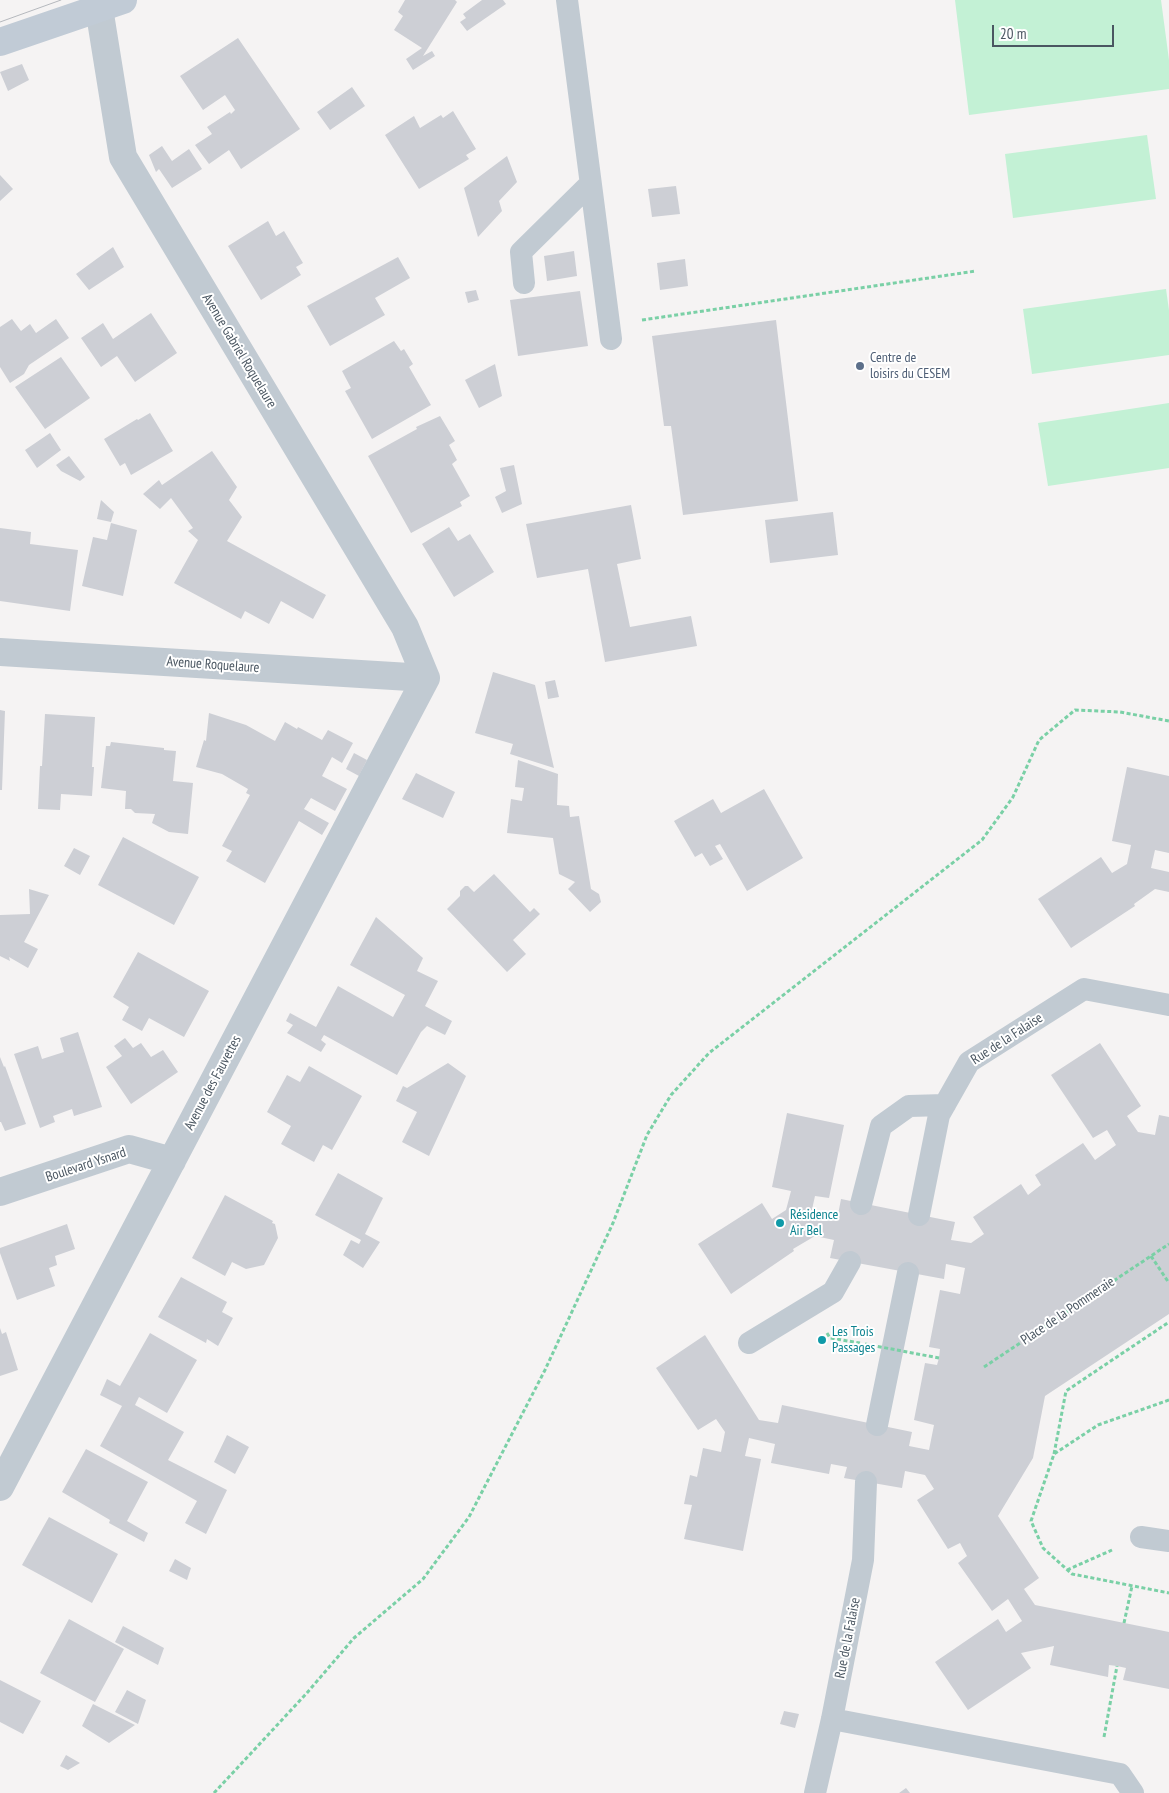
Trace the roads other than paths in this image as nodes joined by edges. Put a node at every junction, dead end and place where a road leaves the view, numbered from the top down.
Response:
1 (567, 0) edge
2 (111, 4) edge
3 (0, 42) edge
4 (590, 184) junction
5 (524, 283) dead end
6 (610, 332) road end
7 (0, 652) edge
8 (426, 678) junction
9 (1169, 1005) edge
10 (945, 1105) junction
11 (172, 1161) junction
12 (0, 1192) edge
13 (861, 1204) dead end
14 (919, 1215) dead end
15 (850, 1262) dead end
16 (908, 1273) dead end
17 (749, 1342) dead end
18 (878, 1425) dead end
19 (866, 1482) dead end
20 (0, 1487) edge
21 (1141, 1537) road end
22 (1169, 1541) edge
23 (832, 1719) junction
24 (815, 1793) edge
25 (1133, 1793) edge

1 - 4 lane
2 - 3 street
2 - 8 street, Avenue Gabriel Roquelaure
4 - 5 lane
4 - 6 lane
7 - 8 street, Avenue Roquelaure
8 - 11 street, Avenue des Fauvettes
9 - 10 lane, Rue de la Falaise
10 - 13 lane
10 - 14 lane, Rue de la Falaise
11 - 12 street, Boulevard Ysnard
11 - 20 street, Avenue des Fauvettes
15 - 17 lane
16 - 18 lane
19 - 23 lane, Rue de la Falaise
21 - 22 lane
23 - 24 lane, Rue de la Falaise
23 - 25 lane

